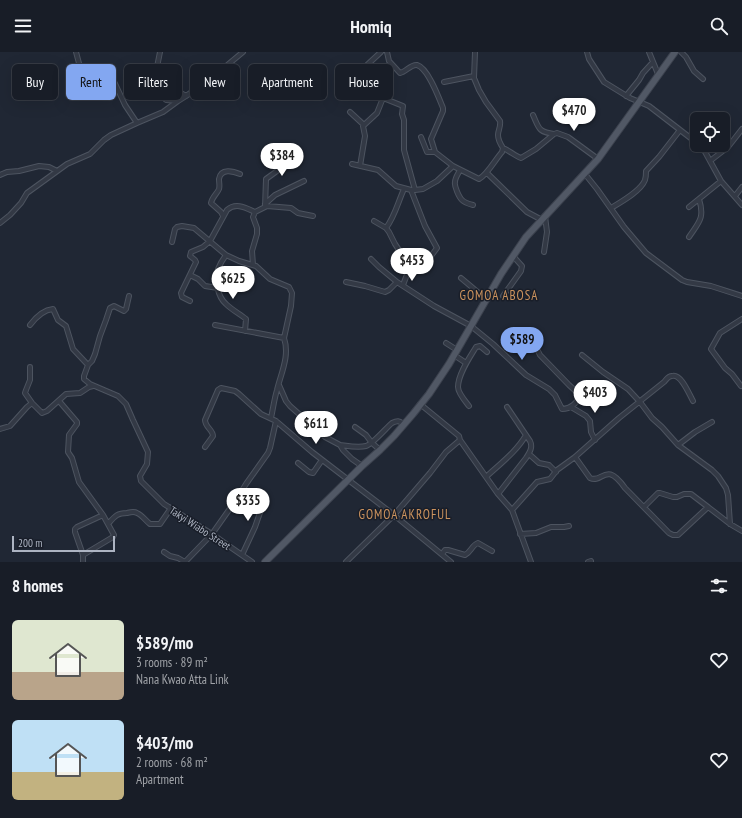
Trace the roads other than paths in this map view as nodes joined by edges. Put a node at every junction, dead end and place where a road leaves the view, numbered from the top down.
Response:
1 (76, 52) edge
2 (160, 52) edge
3 (244, 52) edge
4 (381, 52) edge
5 (387, 52) edge
6 (475, 52) edge
7 (587, 52) edge
8 (649, 52) edge
9 (675, 52) edge
10 (681, 52) edge
11 (653, 62) junction
12 (368, 64) edge
13 (658, 74) junction
14 (474, 76) junction
15 (703, 78) dead end
16 (444, 82) dead end
17 (186, 96) junction
18 (626, 96) junction
19 (166, 100) edge
20 (382, 100) edge
21 (388, 100) edge
22 (178, 101) junction
23 (640, 102) junction
24 (350, 112) dead end
25 (533, 115) dead end
26 (137, 123) junction
27 (364, 125) junction
28 (742, 129) edge
29 (680, 130) junction
30 (554, 134) junction
31 (421, 137) dead end
32 (690, 138) edge
33 (503, 148) junction
34 (272, 149) dead end
35 (435, 152) junction
36 (704, 152) edge
37 (598, 159) junction
38 (710, 161) junction
39 (352, 164) dead end
40 (360, 166) junction
41 (453, 166) junction
42 (460, 170) junction
43 (58, 171) junction
44 (487, 173) junction
45 (240, 174) dead end
46 (585, 174) junction
47 (0, 175) edge
48 (304, 181) dead end
49 (721, 181) junction
50 (742, 187) edge
51 (404, 189) junction
52 (413, 190) junction
53 (734, 196) junction
54 (699, 199) junction
55 (265, 205) junction
56 (473, 205) dead end
57 (742, 205) edge
58 (689, 207) dead end
59 (611, 208) junction
60 (255, 212) junction
61 (223, 216) junction
62 (313, 216) dead end
63 (543, 218) junction
64 (374, 221) dead end
65 (0, 223) edge
66 (386, 228) junction
67 (689, 237) dead end
68 (210, 241) junction
69 (172, 242) dead end
70 (544, 252) dead end
71 (226, 255) junction
72 (513, 256) junction
73 (370, 259) dead end
74 (414, 263) junction
75 (254, 265) junction
76 (190, 275) junction
77 (461, 278) dead end
78 (346, 282) dead end
79 (397, 282) junction
80 (403, 285) junction
81 (218, 288) junction
82 (129, 296) dead end
83 (503, 296) dead end
84 (742, 296) edge
85 (486, 299) junction
86 (190, 301) dead end
87 (742, 319) edge
88 (30, 324) dead end
89 (215, 325) dead end
90 (471, 326) junction
91 (245, 331) junction
92 (284, 338) junction
93 (531, 338) dead end
94 (446, 343) dead end
95 (455, 352) junction
96 (487, 352) dead end
97 (582, 355) dead end
98 (466, 362) junction
99 (88, 365) junction
100 (30, 367) dead end
101 (278, 385) junction
102 (94, 386) junction
103 (741, 386) edge
104 (592, 388) dead end
105 (581, 396) junction
106 (59, 401) junction
107 (693, 401) dead end
108 (640, 402) junction
109 (32, 403) junction
110 (420, 404) junction
111 (469, 406) dead end
112 (507, 407) dead end
113 (571, 407) junction
114 (271, 418) junction
115 (276, 421) junction
116 (712, 422) dead end
117 (404, 424) junction
118 (355, 427) dead end
119 (0, 429) edge
120 (526, 435) junction
121 (460, 440) junction
122 (595, 440) junction
123 (372, 443) junction
124 (340, 445) junction
125 (678, 445) junction
126 (204, 447) dead end
127 (380, 450) junction
128 (529, 454) junction
129 (575, 457) junction
130 (322, 460) junction
131 (298, 463) dead end
132 (362, 466) junction
133 (556, 472) junction
134 (486, 477) junction
135 (348, 480) junction
136 (240, 494) junction
137 (498, 494) junction
138 (644, 507) junction
139 (708, 507) junction
140 (171, 508) junction
141 (512, 510) junction
142 (103, 515) junction
143 (394, 515) junction
144 (108, 524) junction
145 (730, 524) junction
146 (568, 526) dead end
147 (742, 531) edge
148 (212, 534) junction
149 (520, 534) junction
150 (492, 551) dead end
151 (164, 552) dead end
152 (442, 554) junction
153 (83, 555) junction
154 (242, 555) junction
155 (83, 562) edge
156 (185, 562) edge
157 (252, 562) edge
158 (265, 562) edge
159 (346, 562) edge
160 (451, 562) edge
161 (531, 562) edge

1 - 26 street
2 - 17 street
3 - 17 street
4 - 12 street
5 - 35 street
6 - 14 street
7 - 18 street
8 - 11 street
9 - 13 main road
10 - 15 street
11 - 13 street
11 - 18 street
13 - 23 main road
14 - 16 street
14 - 33 street
17 - 22 street
18 - 23 street
19 - 22 street
20 - 27 street
21 - 52 street
22 - 26 street
23 - 29 street
23 - 37 main road
24 - 27 street
25 - 30 street
26 - 43 street
27 - 40 street
28 - 38 street
29 - 32 street
29 - 59 street
30 - 33 street
30 - 37 street
31 - 35 street
33 - 44 street
34 - 55 street
35 - 41 street
36 - 38 street
37 - 46 main road
38 - 49 street
39 - 40 street
40 - 51 street
41 - 42 street
41 - 52 street
42 - 44 street
42 - 56 street
43 - 47 street
43 - 65 street
44 - 63 street
45 - 61 street
46 - 59 street
46 - 63 main road
48 - 55 street
49 - 53 street
49 - 54 street
50 - 53 street
51 - 52 street
51 - 66 street
52 - 74 street
53 - 57 street
54 - 58 street
54 - 67 street
55 - 60 street
55 - 62 street
59 - 84 street
60 - 61 street
60 - 75 street
61 - 68 street
63 - 70 street
63 - 72 main road
64 - 66 street
66 - 74 street
68 - 69 street
68 - 71 street
68 - 76 street
71 - 75 street
71 - 81 street
72 - 83 street
72 - 85 main road
73 - 79 street
74 - 80 street
75 - 92 street
76 - 81 street
76 - 86 street
77 - 85 street
78 - 79 street
79 - 80 street
80 - 90 street
81 - 91 street
82 - 99 street
85 - 90 main road
87 - 103 street
88 - 99 street
89 - 91 street
90 - 95 main road
90 - 113 street
91 - 92 street
92 - 101 street
93 - 105 street
94 - 95 street
95 - 98 street
95 - 110 main road
96 - 98 street
97 - 108 street
98 - 111 street
99 - 102 street
100 - 109 street
101 - 114 street
101 - 124 street
102 - 106 street
102 - 140 street, Takyi Wiabo Street
104 - 105 street
105 - 113 street
106 - 109 street
106 - 142 street
107 - 108 street
108 - 122 street
108 - 125 street
109 - 119 street
110 - 117 main road
110 - 121 street
112 - 120 street
113 - 122 street
114 - 115 street
114 - 126 street
115 - 130 street
115 - 136 street
116 - 125 street
117 - 123 street
117 - 127 main road
118 - 123 street
120 - 128 street
120 - 134 street
121 - 134 street
121 - 143 street
122 - 129 street
123 - 124 street
123 - 127 street
124 - 132 street
125 - 145 street
127 - 132 main road
128 - 133 street
128 - 137 street
129 - 133 street
129 - 138 street
130 - 131 street
130 - 135 street
132 - 135 main road
133 - 141 street
134 - 137 street
135 - 143 street
135 - 158 main road
136 - 148 street
136 - 154 street
137 - 141 street
138 - 139 street
138 - 139 street
139 - 145 street
140 - 144 street
140 - 148 street, Takyi Wiabo Street
141 - 149 street
142 - 144 street
142 - 153 street
143 - 152 street
143 - 159 street
144 - 153 street
145 - 147 street
146 - 149 street
148 - 154 street, Takyi Wiabo Street
148 - 156 street
149 - 161 street
150 - 152 street
151 - 156 street
152 - 160 street
153 - 155 street
154 - 157 street, Takyi Wiabo Street

